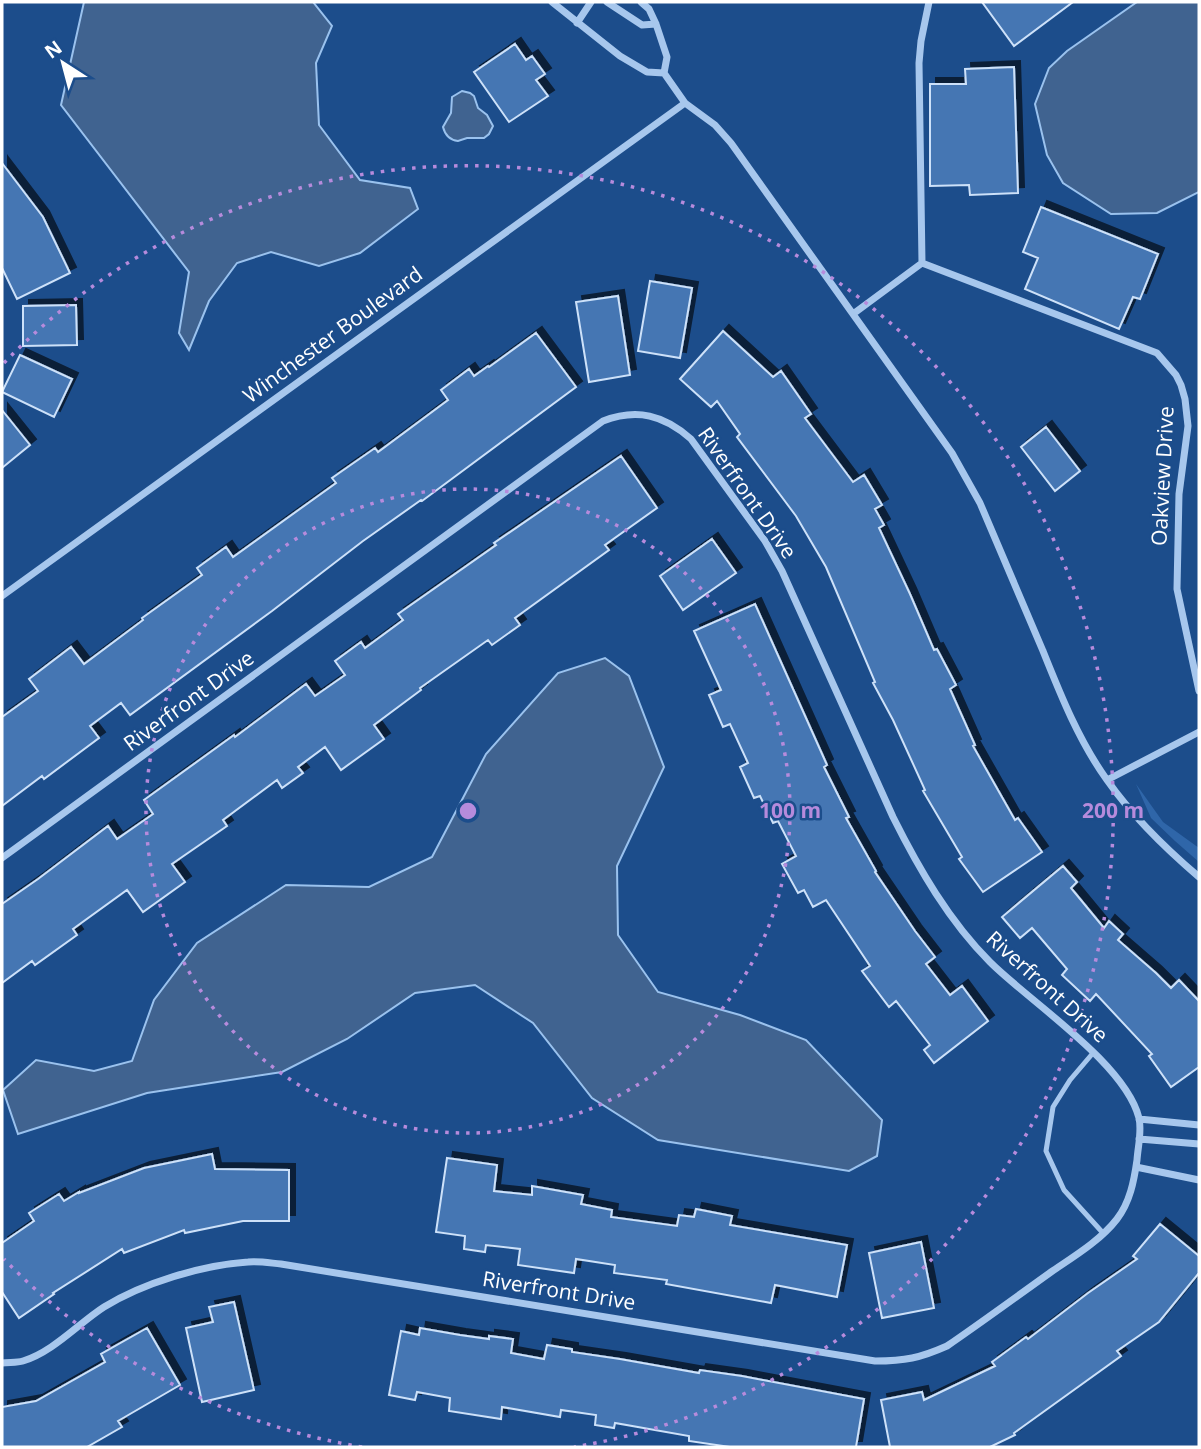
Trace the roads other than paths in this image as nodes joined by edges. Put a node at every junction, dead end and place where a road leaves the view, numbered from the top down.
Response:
1 (552, 2) edge
2 (591, 2) edge
3 (607, 2) edge
4 (641, 2) edge
5 (929, 2) edge
6 (577, 23) junction
7 (656, 24) junction
8 (664, 73) junction
9 (685, 103) junction
10 (922, 263) junction
11 (853, 314) junction
12 (2, 596) edge
13 (1199, 691) edge
14 (1199, 732) edge
15 (1107, 780) junction
16 (2, 858) edge
17 (1199, 877) edge
18 (1093, 1053) junction
19 (1139, 1119) junction
20 (1199, 1125) edge
21 (1139, 1139) junction
22 (1199, 1144) edge
23 (1136, 1167) junction
24 (1199, 1180) edge
25 (1103, 1233) junction
26 (2, 1363) edge

1 - 6 street
2 - 6 street
3 - 7 street
4 - 7 street
5 - 10 street
6 - 8 street
7 - 8 street
8 - 9 street
9 - 11 street
9 - 12 street, Winchester Boulevard
10 - 11 street
10 - 13 street, Oakview Drive
11 - 15 street
14 - 15 street
15 - 17 street
16 - 18 street, Riverfront Drive
18 - 19 street, Riverfront Drive
18 - 25 lane
19 - 20 street
19 - 21 street, Riverfront Drive
21 - 22 street
21 - 23 street, Riverfront Drive
23 - 24 street
23 - 25 street, Riverfront Drive
25 - 26 street, Riverfront Drive

